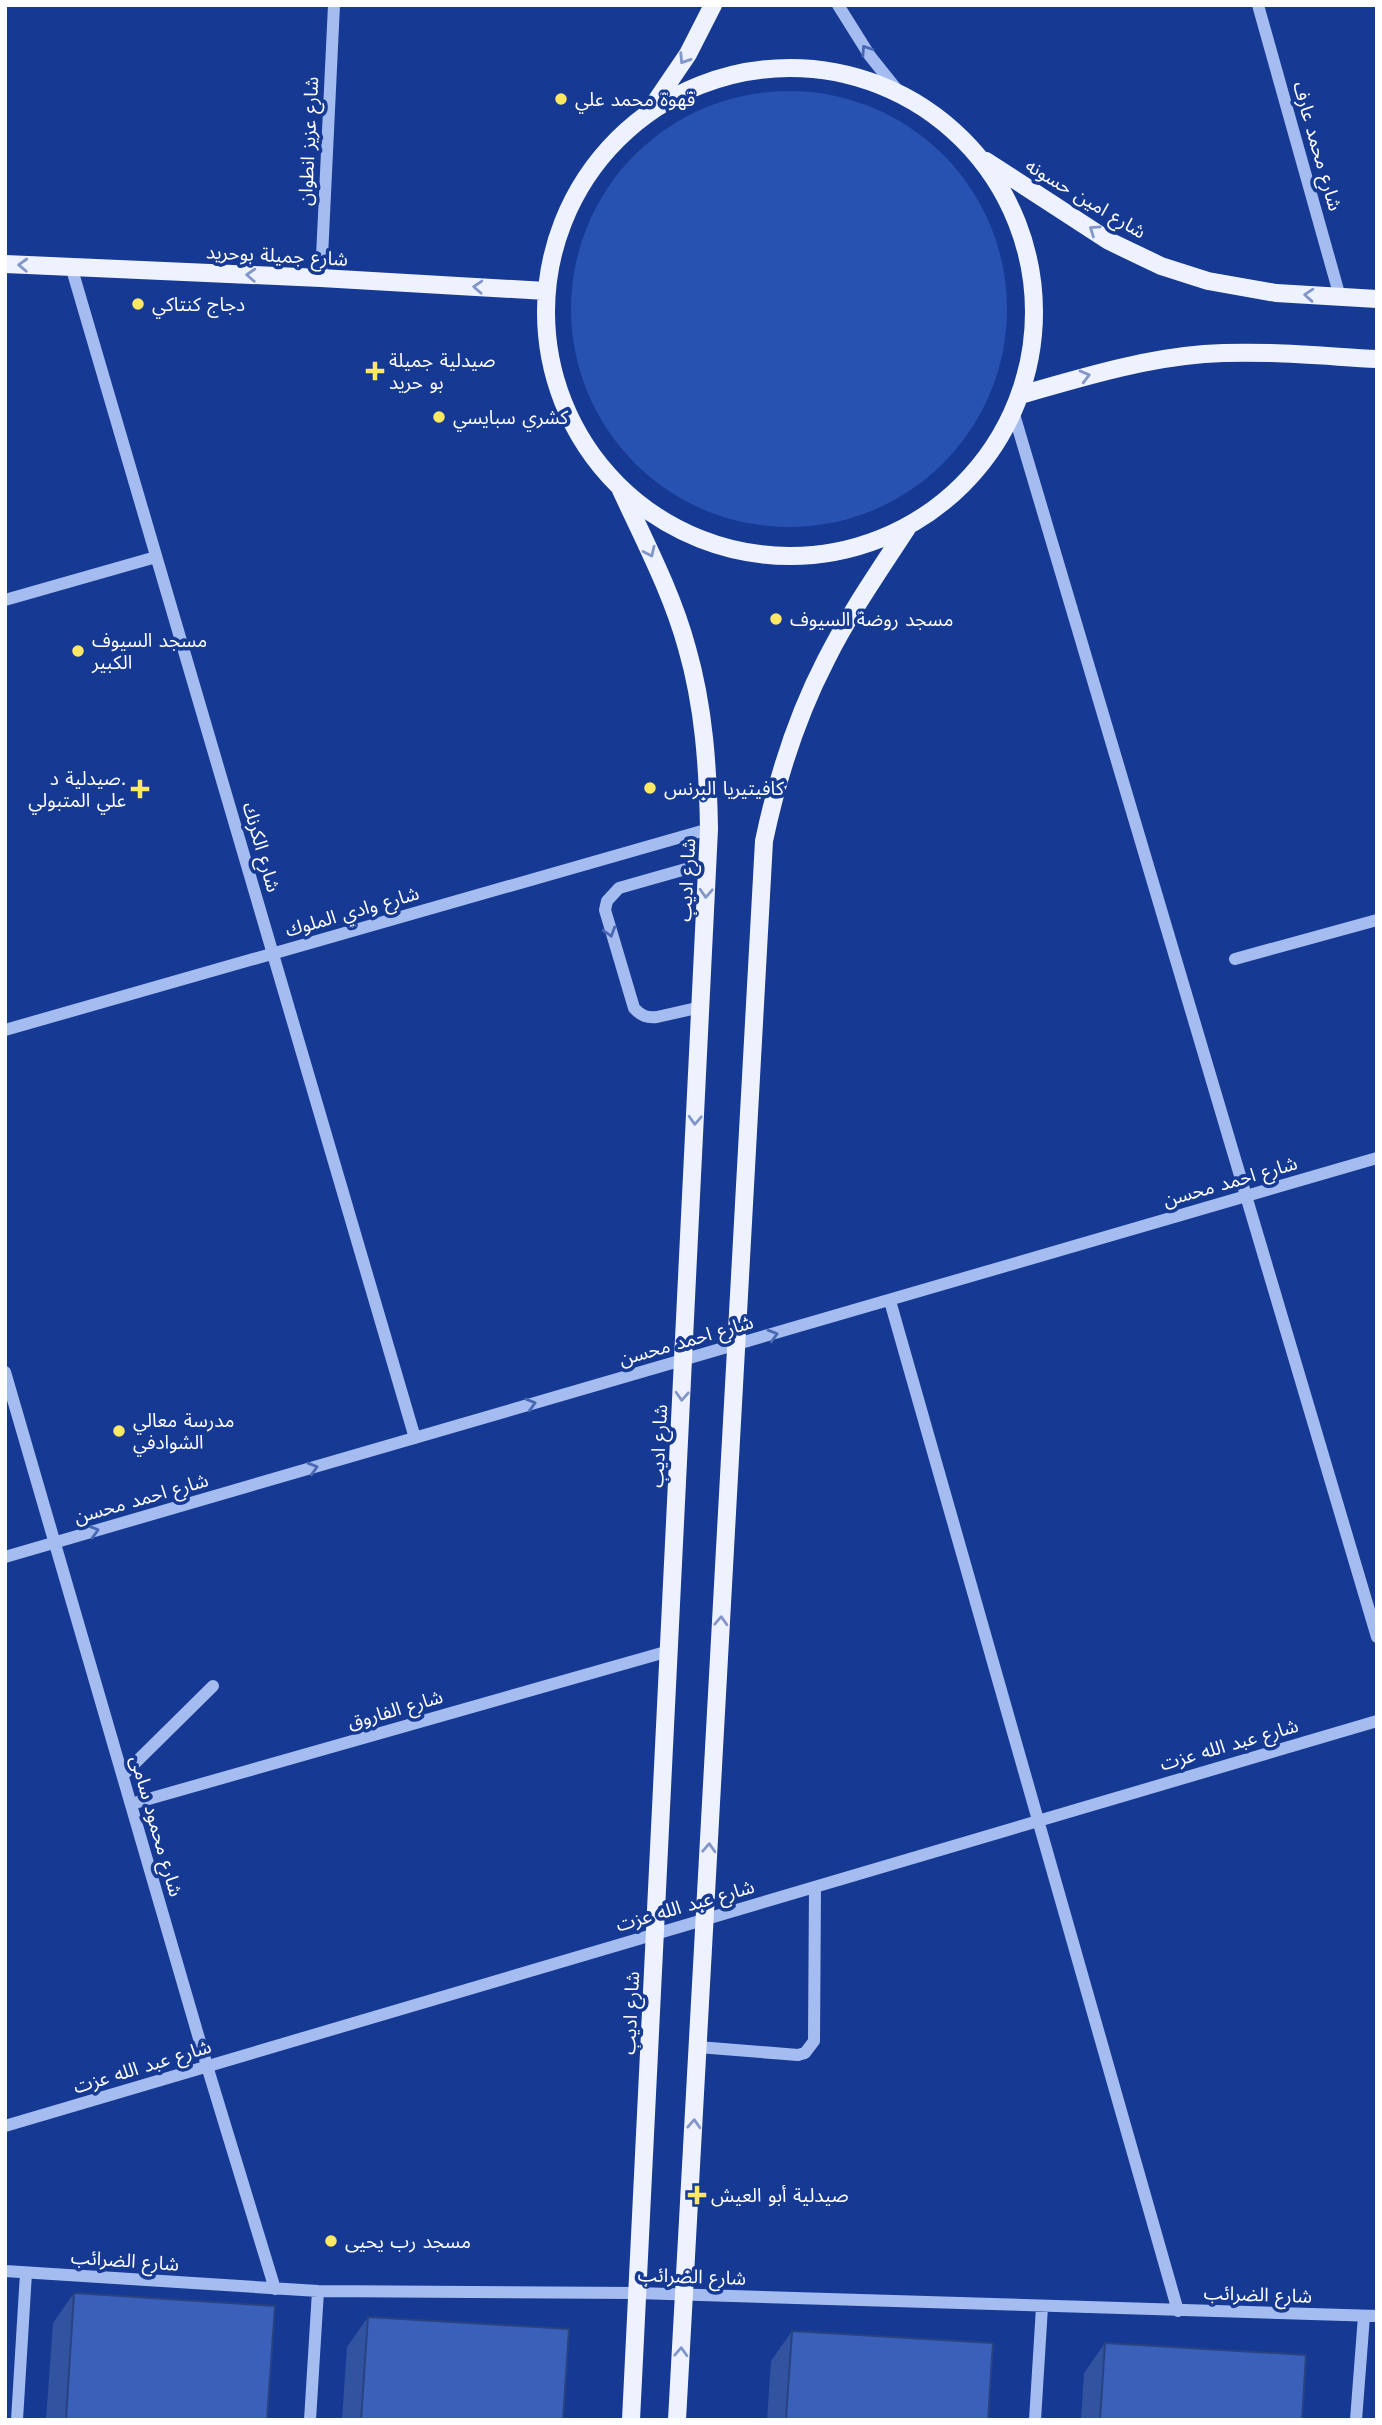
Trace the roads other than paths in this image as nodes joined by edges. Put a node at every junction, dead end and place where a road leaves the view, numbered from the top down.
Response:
1 (334, 5) edge
2 (713, 5) edge
3 (838, 5) edge
4 (1258, 5) edge
5 (898, 91) junction
6 (649, 111) junction
7 (981, 159) junction
8 (5, 264) edge
9 (71, 266) junction
10 (321, 278) junction
11 (546, 291) junction
12 (1340, 298) junction
13 (1377, 299) edge
14 (1377, 359) edge
15 (1016, 403) junction
16 (621, 490) junction
17 (907, 528) junction
18 (156, 557) junction
19 (5, 600) edge
20 (709, 829) junction
21 (707, 863) junction
22 (1377, 920) edge
23 (273, 954) junction
24 (1235, 959) dead end
25 (701, 1007) junction
26 (5, 1030) edge
27 (1377, 1158) edge
28 (1246, 1197) junction
29 (890, 1301) junction
30 (736, 1345) junction
31 (683, 1360) junction
32 (5, 1372) edge
33 (415, 1438) junction
34 (55, 1543) junction
35 (5, 1557) edge
36 (1377, 1637) edge
37 (669, 1651) junction
38 (213, 1686) dead end
39 (1377, 1721) edge
40 (123, 1775) junction
41 (131, 1804) junction
42 (1038, 1821) junction
43 (816, 1887) junction
44 (705, 1919) junction
45 (655, 1934) junction
46 (698, 2047) junction
47 (207, 2066) junction
48 (5, 2126) edge
49 (5, 2271) edge
50 (26, 2273) junction
51 (275, 2289) junction
52 (318, 2291) junction
53 (637, 2293) junction
54 (684, 2296) junction
55 (1042, 2306) junction
56 (1178, 2311) junction
57 (1370, 2316) edge
58 (18, 2420) edge
59 (310, 2420) edge
60 (631, 2420) edge
61 (677, 2420) edge
62 (1035, 2420) edge
63 (1356, 2420) edge

1 - 10 street, شارع عزيز انطوان
2 -> 6 main road
5 -> 3 street
4 - 12 street, شارع محمد عارف
5 - 6 main road
5 - 7 main road
6 - 11 main road
12 -> 7 main road, شارع امين حسونه
7 - 15 main road
9 -> 8 main road, شارع جميلة بوحريد
10 -> 9 main road, شارع جميلة بوحريد
9 - 18 street, شارع الكرنك
11 -> 10 main road, شارع جميلة بوحريد
11 - 16 main road
12 - 13 main road, شارع امين حسونه
15 -> 14 main road
15 - 17 main road
15 - 28 street
16 - 17 main road
16 -> 20 main road, شارع اديب
17 - 30 main road
18 - 19 street
18 - 23 street, شارع الكرنك
20 - 21 main road, شارع اديب
20 - 23 street, شارع وادي الملوك
21 -> 25 main road, شارع اديب
21 -> 25 street
22 - 24 street
23 - 26 street, شارع وادي الملوك
23 - 33 street, شارع الكرنك
25 -> 31 main road, شارع اديب
27 - 28 street, شارع احمد محسن
28 - 29 street, شارع احمد محسن
28 - 36 street
30 -> 29 street, شارع احمد محسن
29 - 42 street
30 - 31 street, شارع احمد محسن
44 -> 30 main road
33 -> 31 street, شارع احمد محسن
31 -> 37 main road, شارع اديب
32 - 34 street, شارع محمود سامى
34 -> 33 street, شارع احمد محسن
34 - 35 street, شارع احمد محسن
34 - 40 street, شارع محمود سامى
37 - 41 street, شارع الفاروق
37 - 45 main road, شارع اديب
38 - 40 street
39 - 42 street, شارع عبد الله عزت
40 - 41 street, شارع محمود سامى
41 - 47 street, شارع محمود سامى
42 - 43 street, شارع عبد الله عزت
42 - 56 street
43 - 44 street, شارع عبد الله عزت
43 - 46 street
44 - 45 street, شارع عبد الله عزت
44 - 46 main road
45 - 47 street, شارع عبد الله عزت
45 - 53 main road, شارع اديب
54 -> 46 main road
47 - 48 street, شارع عبد الله عزت
47 - 51 street, شارع محمود سامى
49 - 50 street, شارع الضرائب
50 - 51 street, شارع الضرائب
50 - 58 street
51 - 52 street, شارع الضرائب
52 - 53 street, شارع الضرائب
52 - 59 street
53 - 54 street, شارع الضرائب
53 - 60 main road, شارع اديب
54 - 55 street, شارع الضرائب
61 -> 54 main road
55 - 56 street, شارع الضرائب
55 - 62 street
56 - 57 street, شارع الضرائب
57 - 63 street

